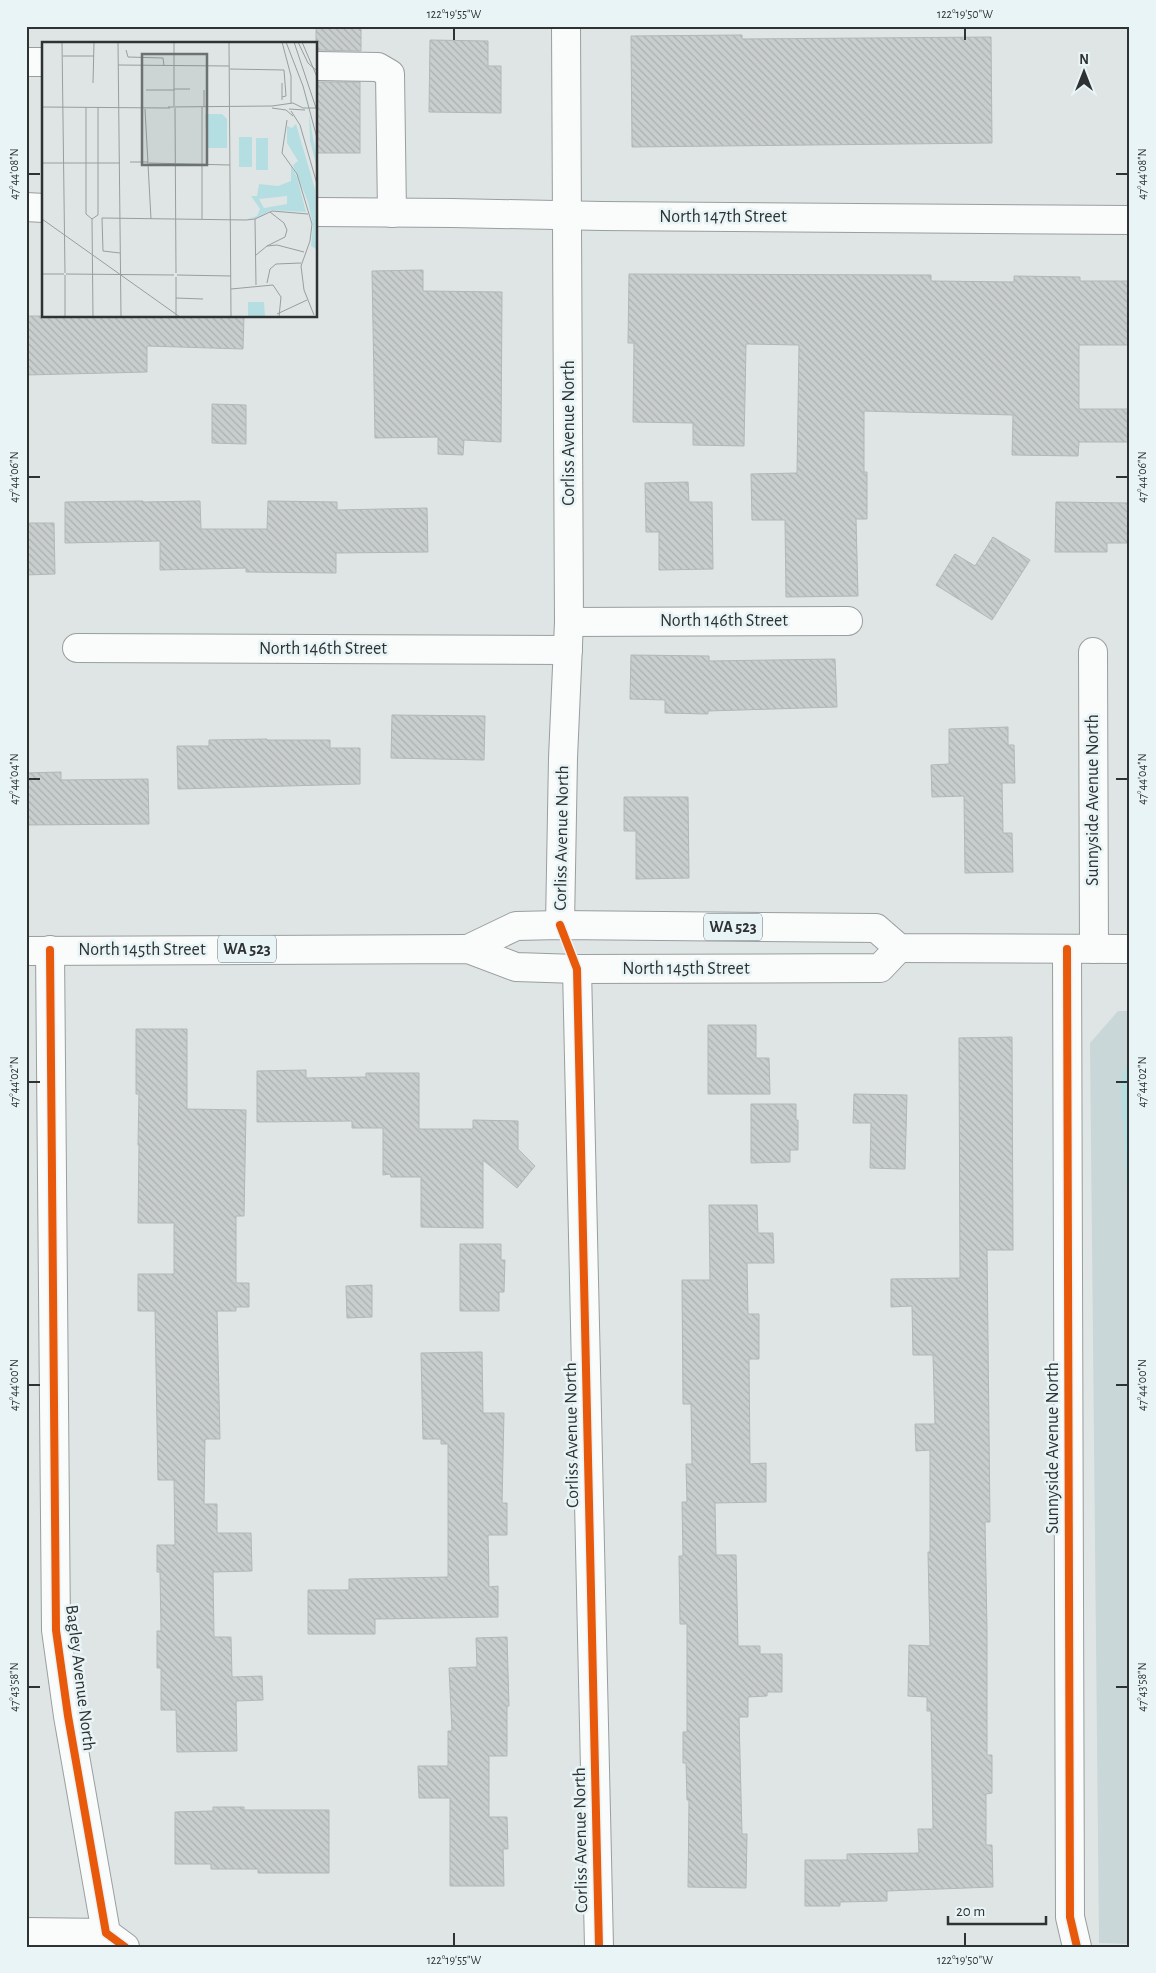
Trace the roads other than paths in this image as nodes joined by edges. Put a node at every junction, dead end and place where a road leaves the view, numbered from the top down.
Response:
1 (566, 26) edge
2 (26, 62) edge
3 (42, 62) edge
4 (318, 66) edge
5 (26, 207) edge
6 (42, 208) edge
7 (318, 212) edge
8 (392, 212) junction
9 (568, 215) junction
10 (1130, 220) edge
11 (848, 621) dead end
12 (569, 622) junction
13 (77, 648) dead end
14 (568, 650) junction
15 (1093, 652) dead end
16 (560, 925) junction
17 (899, 948) junction
18 (468, 949) junction
19 (1067, 949) junction
20 (1094, 949) junction
21 (1130, 949) edge
22 (38, 950) edge
23 (577, 969) junction
24 (26, 1932) edge
25 (116, 1940) edge
26 (599, 1947) edge
27 (1077, 1947) edge

1 - 9 street, Corliss Avenue North
2 - 3 street
4 - 8 street
5 - 6 street
7 - 8 street, North 147th Street
8 - 9 street, North 147th Street
9 - 10 street, North 147th Street
9 - 12 street, Corliss Avenue North
11 - 12 street, North 146th Street
12 - 14 street, Corliss Avenue North
13 - 14 street, North 146th Street
14 - 16 street, Corliss Avenue North
15 - 20 street, Sunnyside Avenue North
16 - 17 street, North 145th Street / WA 523
16 - 18 street, North 145th Street / WA 523
17 - 19 street
17 - 23 street, North 145th Street / WA 523
18 - 22 street, North 145th Street / WA 523
18 - 23 street, North 145th Street / WA 523
19 - 20 street
19 - 27 street, Sunnyside Avenue North
20 - 21 street
22 - 25 street, Bagley Avenue North
23 - 26 street, Corliss Avenue North
24 - 25 street

